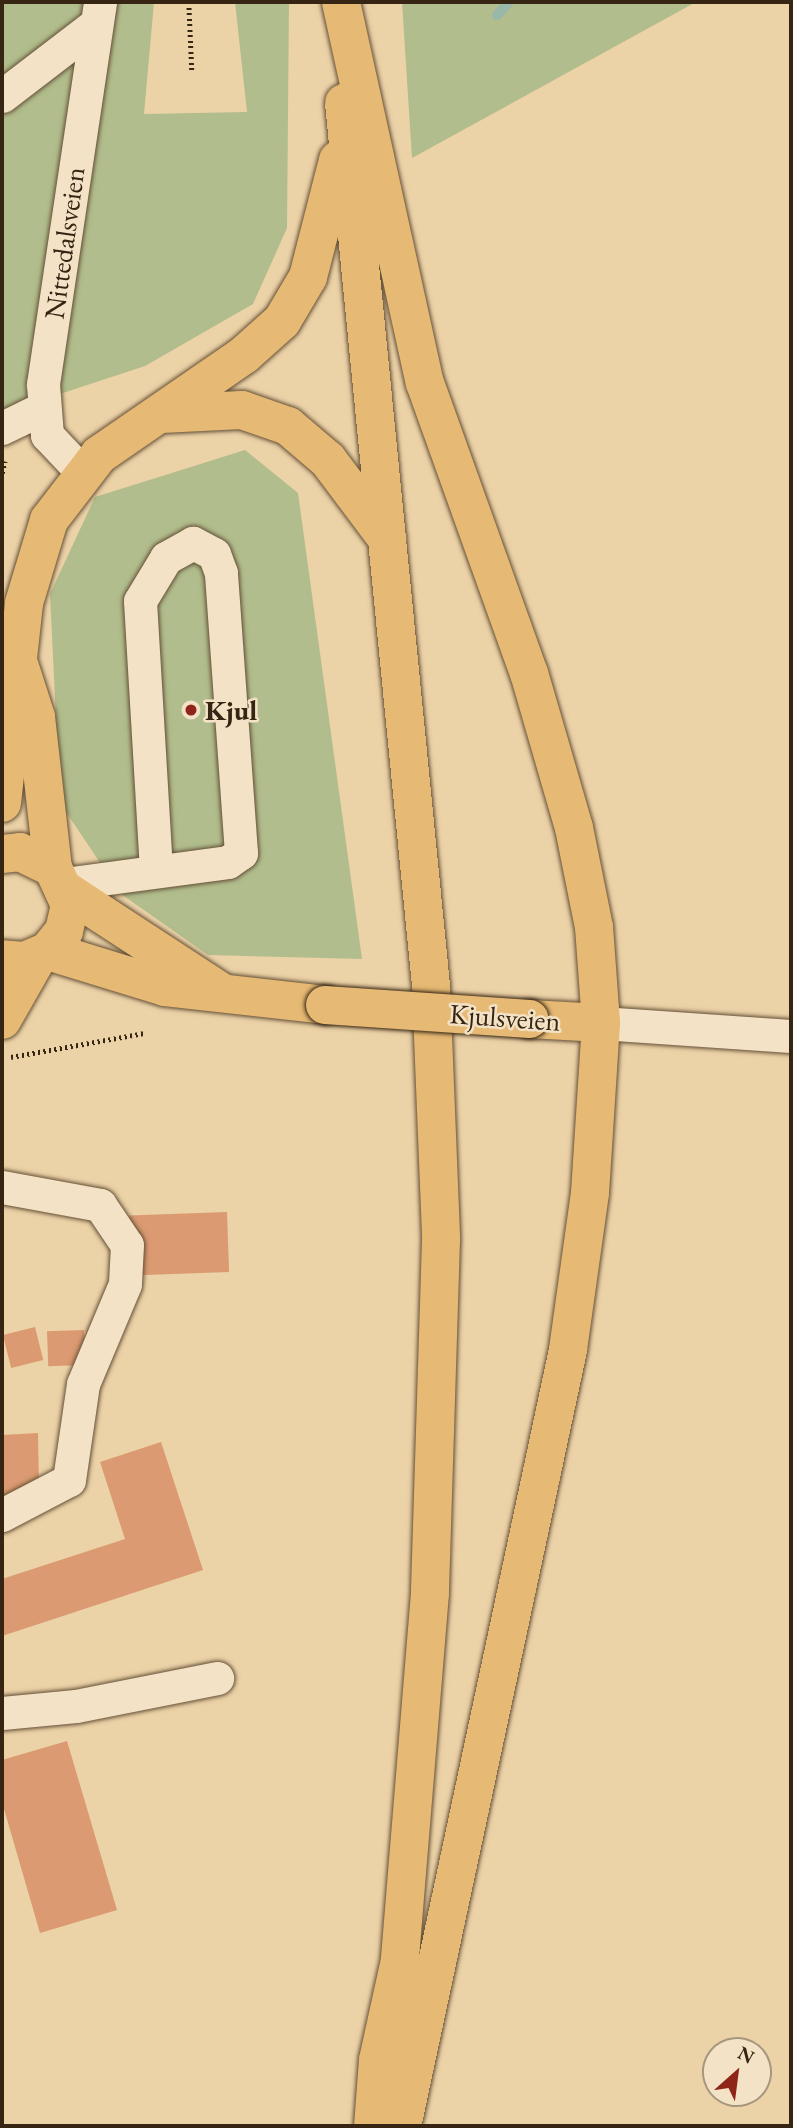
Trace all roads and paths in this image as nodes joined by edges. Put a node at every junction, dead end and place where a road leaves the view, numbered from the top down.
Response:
1 (189, 2) edge
2 (339, 2) edge
3 (98, 13) edge
4 (192, 70) dead end
5 (2, 96) edge
6 (346, 127) junction
7 (43, 408) junction
8 (161, 414) junction
9 (2, 428) edge
10 (82, 472) junction
11 (388, 541) junction
12 (19, 662) junction
13 (2, 803) edge
14 (2, 854) edge
15 (156, 868) junction
16 (62, 881) junction
17 (29, 956) edge
18 (220, 991) junction
19 (2, 1020) edge
20 (601, 1023) junction
21 (144, 1033) dead end
22 (791, 1036) edge
23 (2, 1057) edge
24 (2, 1187) edge
25 (2, 1515) edge
26 (217, 1678) dead end
27 (2, 1713) edge
28 (393, 2123) edge

1 - 4 path
2 - 6 main road
2 - 20 main road
3 - 5 street
3 - 7 street, Nittedalsveien
6 - 8 main road
6 - 11 main road
7 - 9 street
7 - 10 street, Nittedalsveien
8 - 10 main road
8 - 11 main road
10 - 12 main road
11 - 28 main road
12 - 13 main road
12 - 16 main road
14 - 16 main road, Kjulsveien
15 - 15 street
15 - 16 street
16 - 17 main road
16 - 18 main road, Kjulsveien
17 - 18 main road, Kjulsveien
17 - 19 main road
18 - 20 main road, Kjulsveien, bridge
20 - 22 street, Kjulsveien
20 - 28 main road
21 - 23 path
24 - 25 street
26 - 27 street

